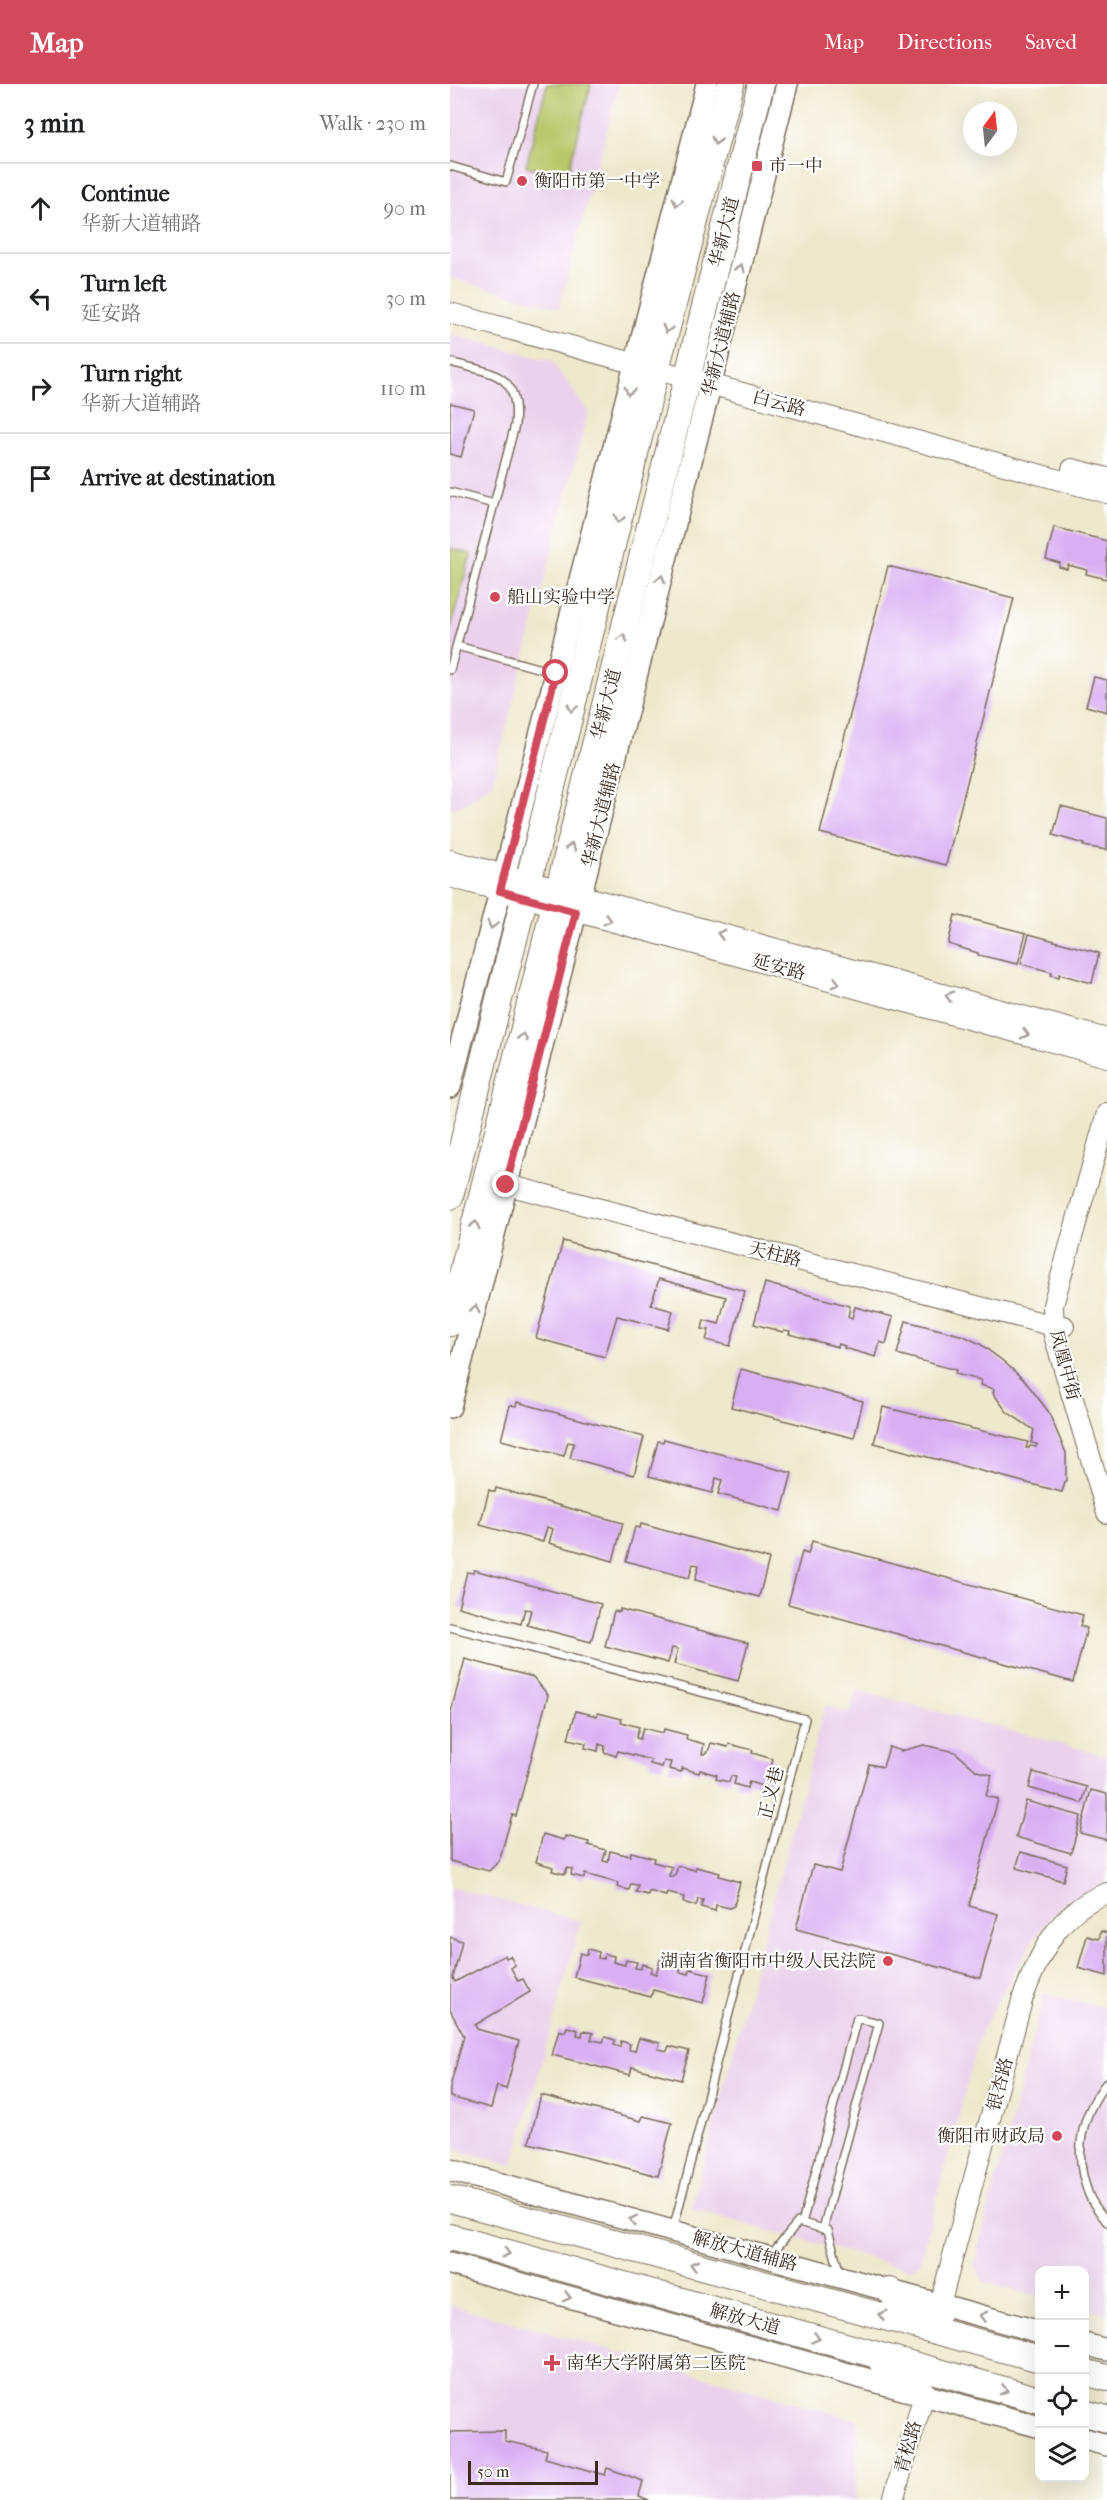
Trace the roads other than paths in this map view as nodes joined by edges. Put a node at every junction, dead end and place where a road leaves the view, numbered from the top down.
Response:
1 (707, 84) edge
2 (730, 84) edge
3 (761, 84) edge
4 (787, 84) edge
5 (530, 85) edge
6 (450, 166) edge
7 (450, 302) edge
8 (450, 313) edge
9 (450, 362) edge
10 (647, 362) junction
11 (700, 376) junction
12 (1107, 478) edge
13 (450, 492) edge
14 (1107, 493) edge
15 (494, 504) junction
16 (456, 646) junction
17 (450, 670) edge
18 (556, 673) junction
19 (450, 860) edge
20 (450, 878) edge
21 (502, 883) junction
22 (527, 890) junction
23 (568, 901) junction
24 (1107, 1039) edge
25 (1107, 1057) edge
26 (450, 1088) edge
27 (1107, 1113) edge
28 (1107, 1143) edge
29 (453, 1168) edge
30 (496, 1183) junction
31 (450, 1196) edge
32 (450, 1323) edge
33 (1059, 1326) junction
34 (450, 1407) edge
35 (1107, 1479) edge
36 (1107, 1513) edge
37 (450, 1627) edge
38 (1107, 1893) edge
39 (1107, 2082) edge
40 (450, 2170) edge
41 (450, 2199) edge
42 (1107, 2222) edge
43 (802, 2223) junction
44 (823, 2229) junction
45 (673, 2231) junction
46 (450, 2237) edge
47 (769, 2258) junction
48 (450, 2264) edge
49 (840, 2277) junction
50 (890, 2291) junction
51 (940, 2304) junction
52 (933, 2329) junction
53 (1035, 2331) edge
54 (1089, 2345) edge
55 (1107, 2350) edge
56 (873, 2354) junction
57 (1035, 2358) edge
58 (1089, 2373) edge
59 (1107, 2378) edge
60 (924, 2395) junction
61 (1035, 2399) edge
62 (1089, 2414) edge
63 (1107, 2419) edge
64 (1035, 2426) edge
65 (1089, 2440) edge
66 (1107, 2445) edge
67 (893, 2500) edge

1 -> 10 main road
2 -> 10 highway, 华新大道
3 - 11 highway, 华新大道
11 -> 4 main road, 华新大道辅路
5 - 6 lane
7 - 10 street, 白云路
8 - 10 street, 白云路
9 - 15 lane
10 - 11 street, 白云路
10 -> 18 main road
10 -> 22 highway, 华新大道
11 - 12 street, 白云路
11 - 14 street, 白云路
23 -> 11 highway, 华新大道
13 - 15 lane
15 - 16 lane
16 - 17 lane
16 - 18 lane
18 - 21 main road
19 - 21 street, 延安路
20 - 21 street, 延安路
21 - 22 street, 延安路
21 -> 26 main road
22 - 23 street, 延安路
22 - 29 highway, 华新大道
24 -> 23 street, 延安路
23 -> 25 street, 延安路
30 -> 23 highway, 华新大道
27 - 33 street, 凤凰中街
28 - 33 street, 凤凰中街
29 - 31 highway, 华新大道
32 -> 30 highway, 华新大道
30 - 33 street, 天柱路
34 -> 30 main road
33 - 35 street, 凤凰中街
33 - 36 street, 凤凰中街
37 - 45 lane, 正义巷
38 - 51 street, 银杏路
39 - 42 lane
45 -> 40 main road, 解放大道辅路
52 -> 41 highway
43 - 44 lane
43 - 44 lane
43 - 47 lane
44 - 49 lane
45 - 47 main road, 解放大道辅路
46 -> 56 highway, 解放大道
47 - 49 main road, 解放大道辅路
48 -> 60 main road
49 - 50 main road, 解放大道辅路
50 - 51 main road, 解放大道辅路
50 - 52 highway
51 - 52 highway
53 -> 51 main road, 解放大道辅路
52 - 57 highway
54 - 55 main road
56 - 60 highway
56 -> 61 highway, 解放大道
58 - 59 highway
60 - 64 main road
60 - 67 street, 青松路
62 - 63 highway
65 - 66 main road

